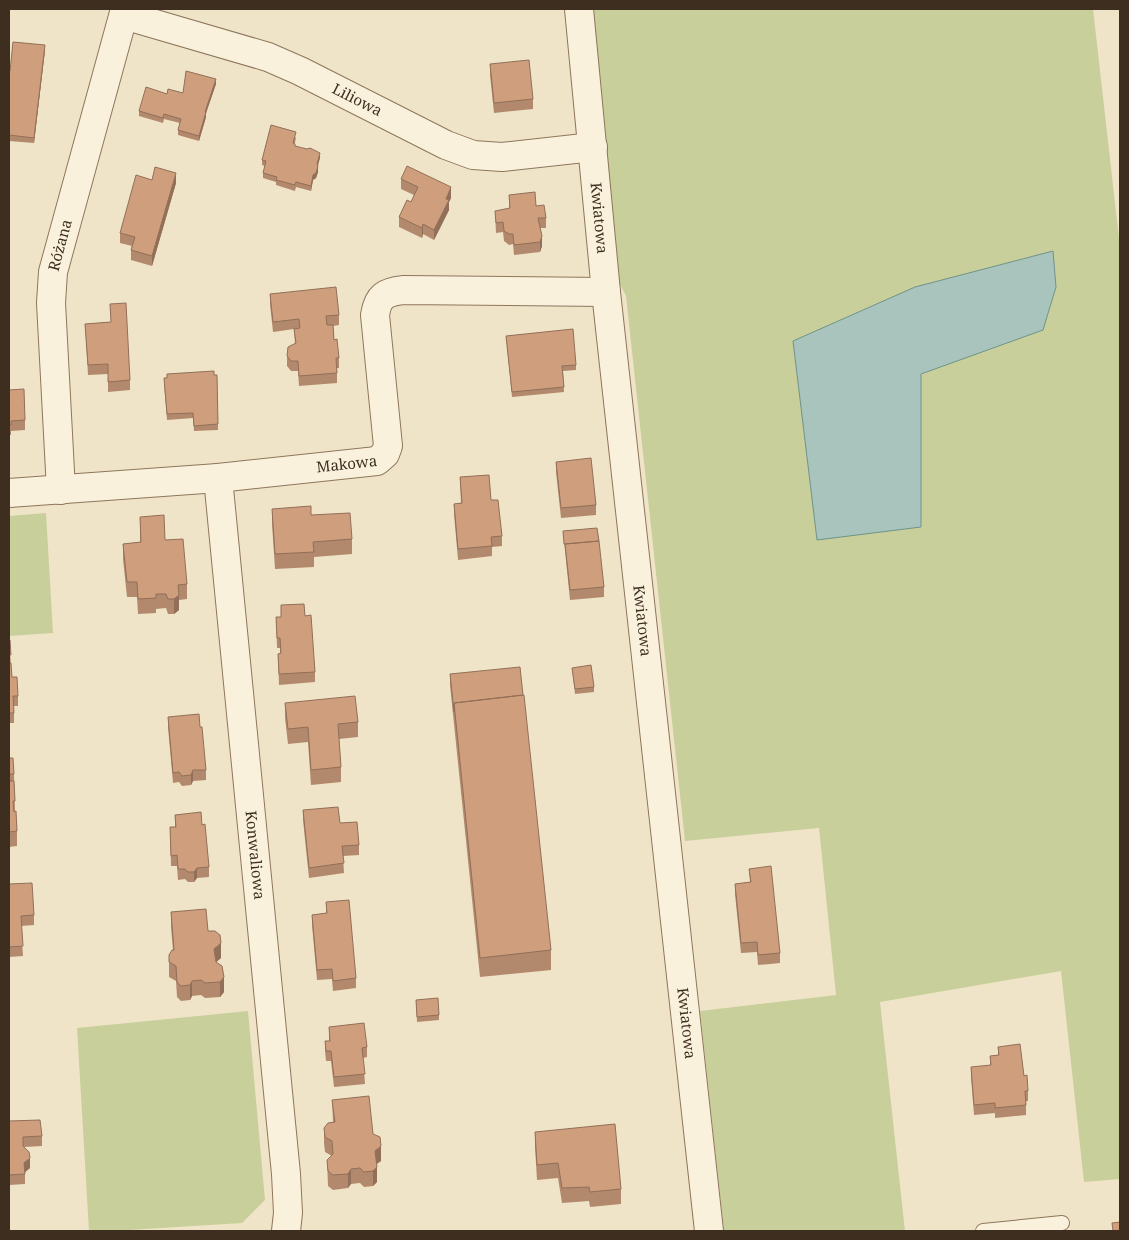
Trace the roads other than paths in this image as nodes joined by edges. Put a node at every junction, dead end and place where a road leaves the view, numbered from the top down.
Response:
1 (580, 9) edge
2 (125, 12) edge
3 (593, 147) junction
4 (606, 292) junction
5 (218, 478) junction
6 (61, 490) junction
7 (9, 493) edge
8 (1062, 1223) dead end
9 (286, 1231) edge
10 (710, 1231) edge
11 (984, 1231) edge

1 - 3 street, Kwiatowa
2 - 3 street, Liliowa
2 - 6 street, Różana
3 - 4 street, Kwiatowa
4 - 5 street, Makowa
4 - 10 street, Kwiatowa
5 - 6 street, Makowa
5 - 9 street, Konwaliowa
6 - 7 street, Makowa
8 - 11 lane

